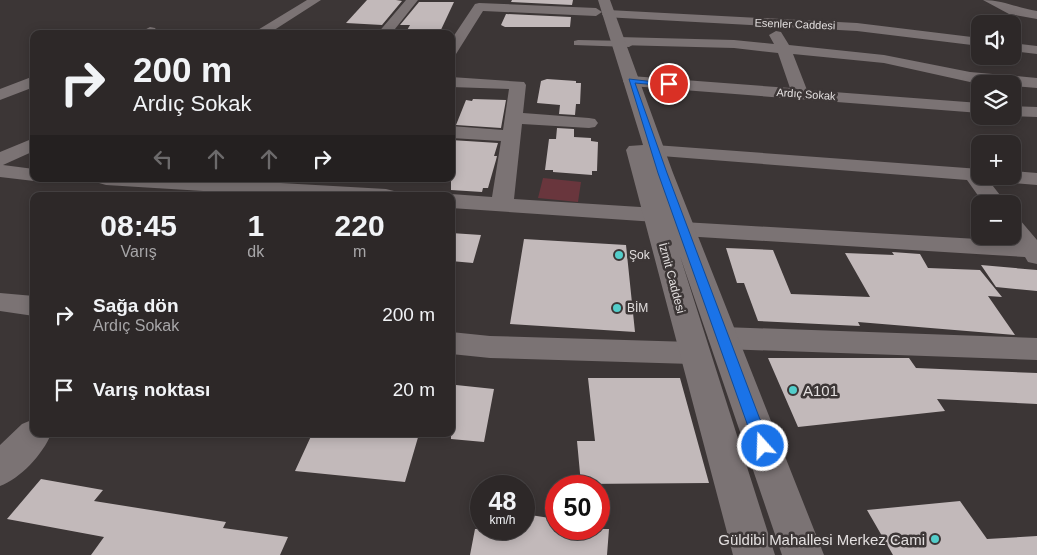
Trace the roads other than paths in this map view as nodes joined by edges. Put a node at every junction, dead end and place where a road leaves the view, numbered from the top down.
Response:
1 (315, 0) edge
2 (412, 0) edge
3 (989, 0) edge
4 (600, 6) edge
5 (1037, 15) edge
6 (769, 23) junction
7 (265, 30) edge
8 (387, 30) edge
9 (940, 37) junction
10 (971, 41) edge
11 (455, 44) edge
12 (618, 46) junction
13 (1021, 48) edge
14 (784, 49) junction
15 (1037, 50) edge
16 (950, 73) junction
17 (631, 81) junction
18 (971, 81) edge
19 (455, 82) edge
20 (30, 83) edge
21 (1021, 83) edge
22 (1037, 83) edge
23 (800, 94) junction
24 (0, 95) edge
25 (971, 107) edge
26 (1021, 111) edge
27 (1037, 112) edge
28 (589, 123) dead end
29 (512, 127) junction
30 (455, 132) edge
31 (30, 147) edge
32 (655, 151) junction
33 (1, 169) edge
34 (30, 174) edge
35 (971, 175) edge
36 (1021, 178) edge
37 (1037, 179) edge
38 (192, 182) edge
39 (285, 184) edge
40 (254, 192) edge
41 (348, 192) edge
42 (455, 201) edge
43 (502, 204) junction
44 (656, 215) junction
45 (683, 229) junction
46 (1021, 236) edge
47 (1035, 252) edge
48 (0, 302) edge
49 (30, 306) edge
50 (723, 338) junction
51 (455, 344) edge
52 (1037, 349) edge
53 (692, 353) junction
54 (31, 437) edge
55 (0, 470) edge
56 (754, 555) edge
57 (803, 555) edge

1 - 7 street
2 - 8 street
3 - 5 street
4 - 6 street, Esenler Caddesi
4 - 11 street, Esenler Caddesi
4 - 12 main road, İzmit Caddesi
6 - 9 street, Esenler Caddesi
6 - 14 street
9 - 10 street, Esenler Caddesi
9 - 16 street
12 - 12 street
12 - 14 street
12 - 17 main road, İzmit Caddesi
12 - 44 main road, İzmit Caddesi
13 - 15 street
14 - 16 street
14 - 23 street
16 - 18 street
17 - 23 street, Ardıç Sokak
17 - 32 main road, İzmit Caddesi
19 - 29 street
20 - 24 street
21 - 22 street
23 - 25 street, Ardıç Sokak
26 - 27 street
28 - 29 street
29 - 30 street
29 - 43 street
31 - 33 street
32 - 35 street
32 - 45 main road, İzmit Caddesi
33 - 34 street
36 - 37 street
38 - 40 street
39 - 40 street
39 - 41 street
42 - 43 street
43 - 44 street
44 - 53 main road, İzmit Caddesi
45 - 47 street
45 - 50 main road, İzmit Caddesi
46 - 47 street
48 - 49 street
50 - 52 street
50 - 57 main road, İzmit Caddesi
51 - 53 street
53 - 56 main road, İzmit Caddesi
54 - 55 street

